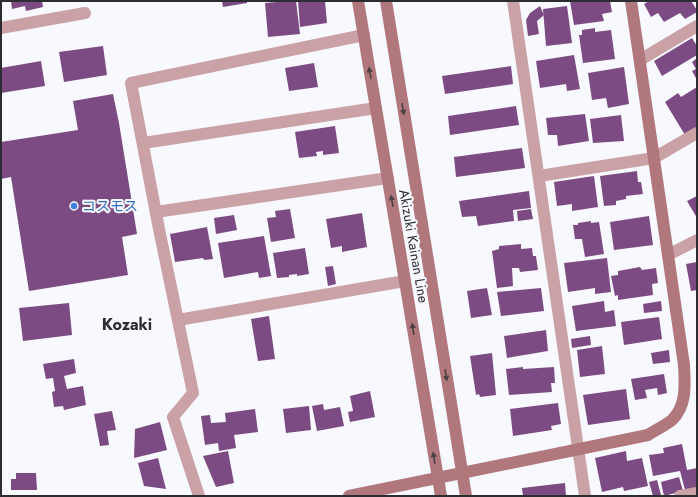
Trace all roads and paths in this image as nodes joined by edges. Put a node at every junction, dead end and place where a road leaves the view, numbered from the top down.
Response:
1 (358, 1) edge
2 (386, 1) edge
3 (513, 1) edge
4 (631, 1) edge
5 (85, 13) dead end
6 (697, 26) edge
7 (1, 28) edge
8 (364, 35) junction
9 (640, 60) junction
10 (376, 108) junction
11 (697, 133) edge
12 (142, 143) junction
13 (654, 158) junction
14 (539, 176) junction
15 (388, 178) junction
16 (156, 212) junction
17 (697, 240) edge
18 (668, 255) junction
19 (405, 281) junction
20 (178, 320) junction
21 (579, 449) junction
22 (462, 473) junction
23 (438, 478) junction
24 (697, 493) edge
25 (199, 496) edge
26 (349, 496) edge
27 (441, 496) edge
28 (466, 496) edge
29 (585, 496) edge
30 (680, 496) edge

1 - 8 main road, Akizuki Kainan Line
2 -> 22 main road, Akizuki Kainan Line
3 - 14 street
4 - 9 main road
5 - 7 street
6 - 9 street
10 -> 8 main road, Akizuki Kainan Line
8 - 12 street
9 - 13 main road
10 - 12 street
10 - 15 main road, Akizuki Kainan Line
11 - 13 street
12 - 16 street
13 - 14 street
13 - 18 main road
14 - 21 street
15 - 16 street
19 -> 15 main road, Akizuki Kainan Line
16 - 20 street
17 - 18 street
18 - 21 main road
19 - 20 street
23 -> 19 main road, Akizuki Kainan Line
20 - 25 street
21 - 22 main road
21 - 29 street
22 - 23 main road
22 - 28 main road, Akizuki Kainan Line
23 - 26 main road
23 - 27 main road, Akizuki Kainan Line
24 - 30 street

